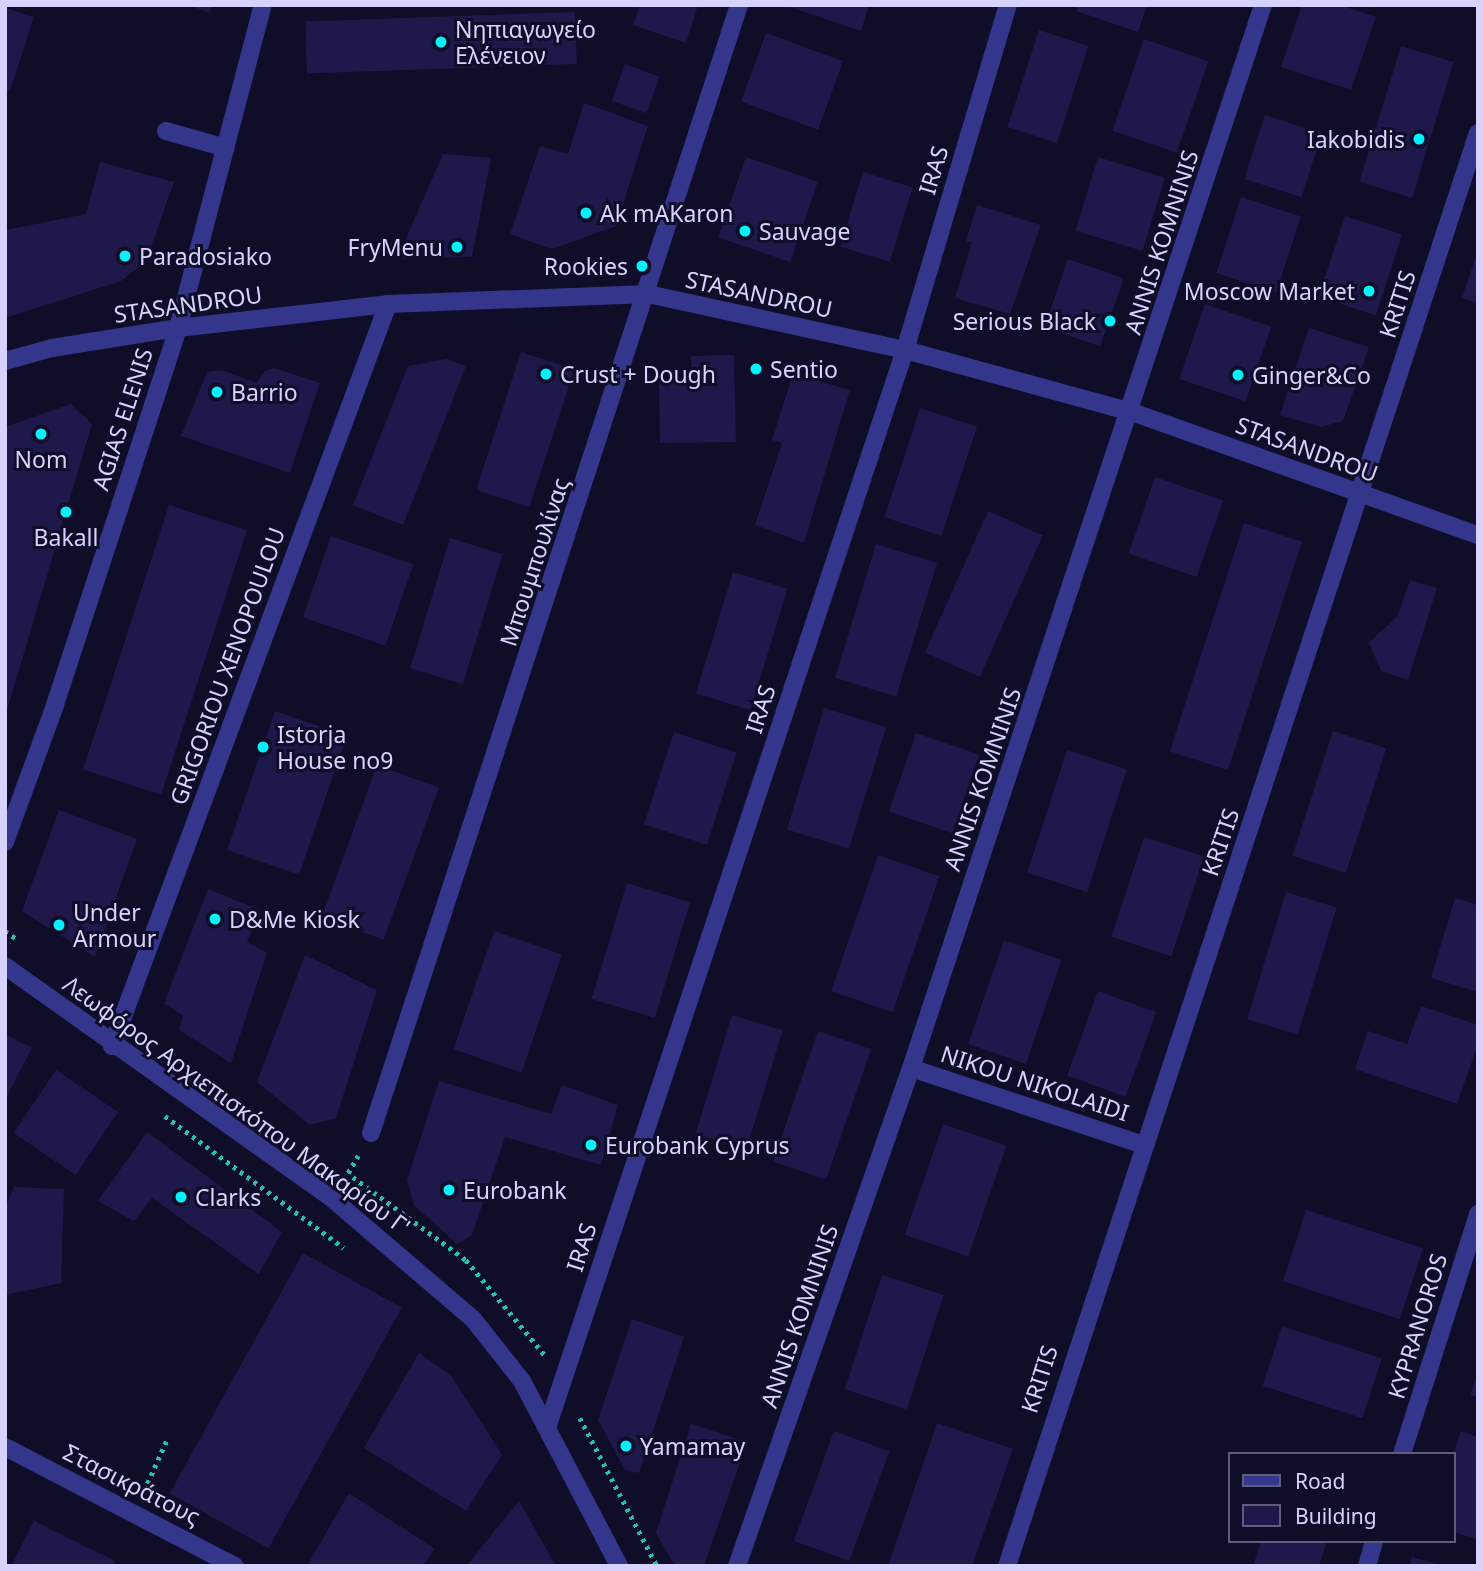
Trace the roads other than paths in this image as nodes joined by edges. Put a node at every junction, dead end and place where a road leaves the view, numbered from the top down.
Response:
1 (263, 5) edge
2 (739, 5) edge
3 (1008, 5) edge
4 (1264, 5) edge
5 (166, 131) dead end
6 (1478, 133) edge
7 (226, 148) junction
8 (648, 294) junction
9 (388, 304) junction
10 (177, 328) junction
11 (905, 350) junction
12 (5, 361) edge
13 (1132, 412) junction
14 (1362, 495) junction
15 (1478, 535) edge
16 (5, 842) edge
17 (5, 966) edge
18 (112, 1046) junction
19 (911, 1068) junction
20 (371, 1133) dead end
21 (1144, 1144) junction
22 (1478, 1214) edge
23 (548, 1425) junction
24 (5, 1447) edge
25 (1403, 1452) edge
26 (1373, 1543) edge
27 (235, 1566) edge
28 (619, 1566) edge
29 (737, 1566) edge
30 (1007, 1566) edge
31 (1367, 1566) edge

1 - 7 street, AGIAS ELENIS
2 - 8 street, Μπουμπουλίνας
3 - 11 street, IRAS
4 - 13 street, ANNIS KOMNINIS
5 - 7 street
6 - 14 street, KRITIS
7 - 10 street, AGIAS ELENIS
8 - 9 street, STASANDROU
8 - 11 street, STASANDROU
8 - 20 street, Μπουμπουλίνας
9 - 10 street, STASANDROU
9 - 18 street, GRIGORIOU XENOPOULOU
10 - 12 street, STASANDROU
10 - 16 street, AGIAS ELENIS
11 - 13 street, STASANDROU
11 - 23 street, IRAS
13 - 14 street, STASANDROU
13 - 19 street, ANNIS KOMNINIS
14 - 15 street, STASANDROU
14 - 21 street, KRITIS
17 - 18 street, Λεωφόρος Αρχιεπισκόπου Μακαρίου Γ'
18 - 23 street, Λεωφόρος Αρχιεπισκόπου Μακαρίου Γ'
19 - 21 street, NIKOU NIKOLAIDI
19 - 29 street, ANNIS KOMNINIS
21 - 30 street, KRITIS
22 - 25 street, KYPRANOROS
23 - 28 street, Λεωφόρος Αρχιεπισκόπου Μακαρίου Γ'
24 - 27 street, Στασικράτους
26 - 31 street

